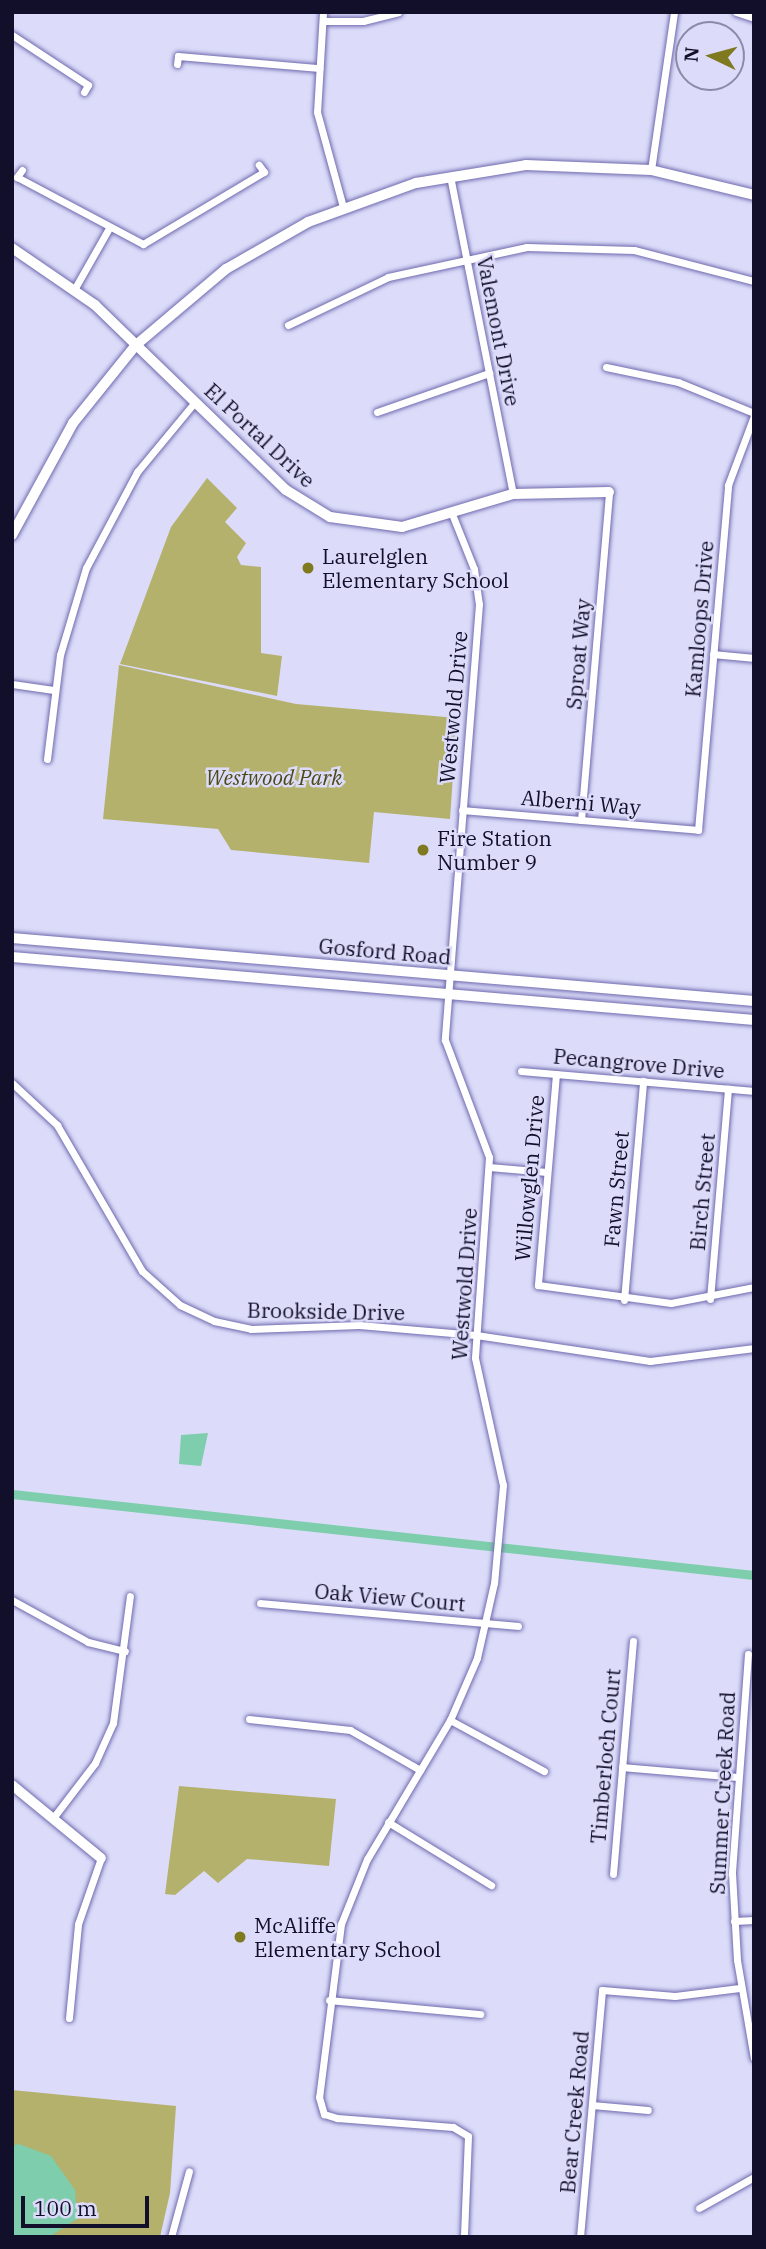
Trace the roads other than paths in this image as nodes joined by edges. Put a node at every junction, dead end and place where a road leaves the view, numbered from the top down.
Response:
1 (398, 12) edge
2 (674, 12) edge
3 (736, 12) edge
4 (323, 16) edge
5 (754, 18) edge
6 (12, 36) edge
7 (177, 64) dead end
8 (319, 68) junction
9 (84, 92) dead end
10 (259, 165) dead end
11 (22, 170) dead end
12 (651, 170) junction
13 (450, 175) junction
14 (754, 195) edge
15 (343, 207) junction
16 (108, 230) junction
17 (12, 248) edge
18 (466, 255) junction
19 (754, 281) edge
20 (75, 288) junction
21 (288, 325) dead end
22 (136, 345) junction
23 (606, 367) dead end
24 (489, 373) junction
25 (195, 402) junction
26 (377, 412) dead end
27 (754, 415) edge
28 (609, 492) joint
29 (513, 494) junction
30 (452, 514) junction
31 (12, 535) edge
32 (713, 654) junction
33 (754, 658) edge
34 (12, 684) edge
35 (54, 690) junction
36 (47, 759) dead end
37 (462, 810) junction
38 (581, 820) junction
39 (698, 830) joint
40 (12, 938) edge
41 (12, 957) edge
42 (447, 975) junction
43 (446, 994) junction
44 (754, 1001) edge
45 (754, 1020) edge
46 (521, 1071) dead end
47 (556, 1074) junction
48 (643, 1081) junction
49 (12, 1083) edge
50 (729, 1088) junction
51 (754, 1091) edge
52 (489, 1167) junction
53 (547, 1172) junction
54 (754, 1287) edge
55 (710, 1299) junction
56 (624, 1300) junction
57 (476, 1335) junction
58 (754, 1348) edge
59 (130, 1597) dead end
60 (12, 1600) edge
61 (260, 1603) dead end
62 (487, 1623) junction
63 (518, 1626) dead end
64 (633, 1642) dead end
65 (125, 1651) junction
66 (748, 1654) dead end
67 (249, 1719) dead end
68 (450, 1720) junction
69 (622, 1767) junction
70 (421, 1770) junction
71 (544, 1771) dead end
72 (737, 1777) junction
73 (12, 1785) edge
74 (52, 1818) junction
75 (388, 1822) junction
76 (102, 1858) joint
77 (612, 1874) dead end
78 (491, 1885) dead end
79 (754, 1920) edge
80 (734, 1921) junction
81 (740, 1988) junction
82 (328, 2000) junction
83 (480, 2014) dead end
84 (69, 2018) dead end
85 (754, 2058) edge
86 (592, 2105) junction
87 (648, 2110) dead end
88 (189, 2171) dead end
89 (754, 2177) edge
90 (699, 2208) dead end
91 (171, 2237) edge
92 (464, 2237) edge
93 (580, 2237) edge

1 - 4 street
2 - 12 street
3 - 5 street
4 - 8 street
6 - 9 street
7 - 8 street
8 - 15 street
10 - 16 street
11 - 16 street
12 - 13 street
12 - 14 street
13 - 15 street
13 - 18 street, Valemont Drive
15 - 22 street
16 - 20 street
17 - 20 street, El Portal Drive
18 - 19 street
18 - 21 street
18 - 24 street, Valemont Drive
20 - 22 street, El Portal Drive
22 - 25 street, El Portal Drive
22 - 31 street
23 - 27 street
24 - 26 street
24 - 29 street, Valemont Drive
25 - 30 street, El Portal Drive
25 - 35 street
27 - 32 street, Kamloops Drive
28 - 29 street, El Portal Drive
28 - 38 street, Sproat Way
29 - 30 street, El Portal Drive
30 - 37 street, Westwold Drive
32 - 33 street
32 - 39 street, Kamloops Drive
34 - 35 street
35 - 36 street
37 - 38 street, Alberni Way
37 - 42 street, Westwold Drive
38 - 39 street, Alberni Way
40 - 42 street, Gosford Road
41 - 43 street, Gosford Road
42 - 43 street, Westwold Drive
42 - 44 street, Gosford Road
43 - 45 street, Gosford Road
43 - 52 street, Westwold Drive
46 - 47 street, Pecangrove Drive
47 - 48 street, Pecangrove Drive
47 - 53 street, Willowglen Drive
48 - 50 street, Pecangrove Drive
48 - 56 street, Fawn Street
49 - 57 street, Brookside Drive
50 - 51 street, Pecangrove Drive
50 - 55 street, Birch Street
52 - 53 street
52 - 57 street, Westwold Drive
53 - 56 street, Willowglen Drive
54 - 55 street
55 - 56 street
57 - 58 street, Brookside Drive
57 - 62 street, Westwold Drive
59 - 65 street
60 - 65 street
61 - 62 street, Oak View Court
62 - 63 street, Oak View Court
62 - 68 street, Westwold Drive
64 - 69 street, Timberloch Court
65 - 74 street
66 - 72 street, Summer Creek Road
67 - 70 street
68 - 70 street, Westwold Drive
68 - 71 street
69 - 72 street
69 - 77 street, Timberloch Court
70 - 75 street, Westwold Drive
72 - 80 street, Summer Creek Road
73 - 74 street
74 - 76 street
75 - 78 street
75 - 82 street, Westwold Drive
76 - 84 street
79 - 80 street
80 - 81 street, Summer Creek Road
81 - 85 street, Summer Creek Road
81 - 86 street, Bear Creek Road
82 - 83 street
82 - 92 street, Westwold Drive
86 - 87 street
86 - 93 street, Bear Creek Road
88 - 91 street
89 - 90 street

